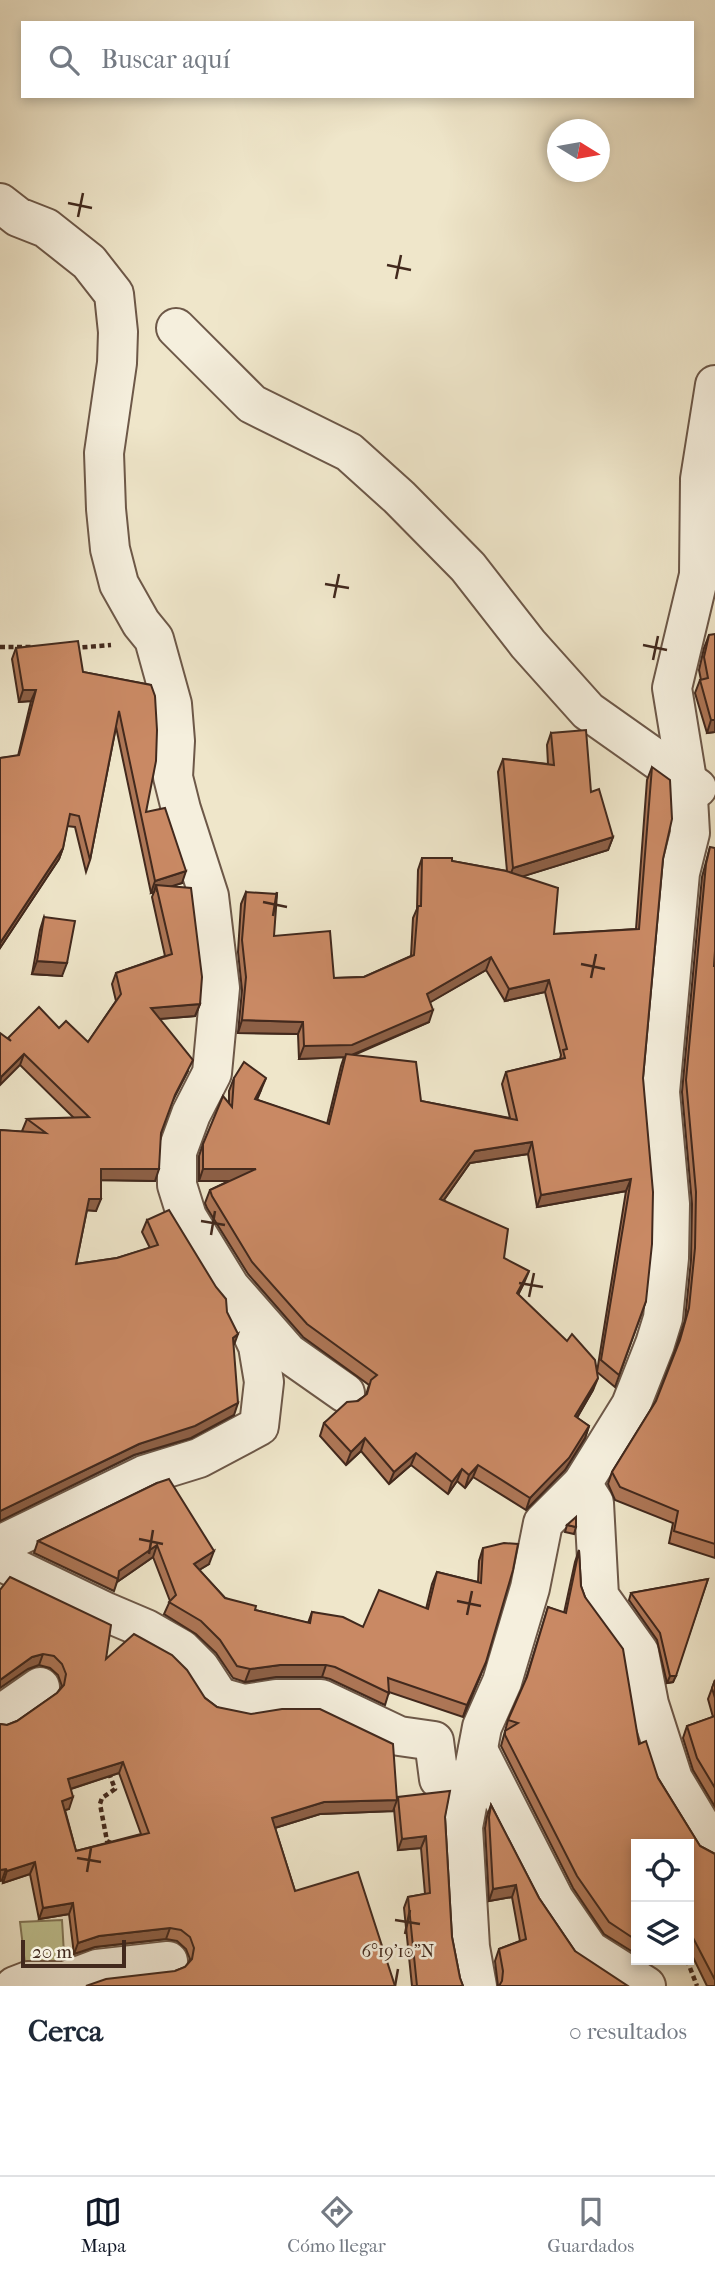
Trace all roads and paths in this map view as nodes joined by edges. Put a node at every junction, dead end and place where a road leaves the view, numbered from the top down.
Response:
1 (0, 203) edge
2 (176, 328) dead end
3 (715, 385) edge
4 (154, 639) junction
5 (0, 647) edge
6 (38, 647) edge
7 (64, 648) edge
8 (701, 791) edge
9 (230, 1287) junction
10 (345, 1393) dead end
11 (582, 1484) junction
12 (0, 1545) edge
13 (0, 1561) edge
14 (40, 1687) dead end
15 (0, 1715) edge
16 (105, 1763) edge
17 (475, 1765) junction
18 (715, 1845) edge
19 (118, 1846) edge
20 (168, 1961) dead end
21 (689, 1965) edge
22 (15, 1986) edge
23 (477, 1986) edge
24 (646, 1986) edge
25 (697, 1986) edge

1 - 4 street
2 - 8 street
3 - 8 street
4 - 7 path
4 - 9 street
5 - 6 path
8 - 11 street
9 - 10 street
9 - 12 street
11 - 17 street
11 - 18 street
13 - 17 street
14 - 15 street
16 - 19 path
17 - 23 street
17 - 24 street
20 - 22 street
21 - 25 path

